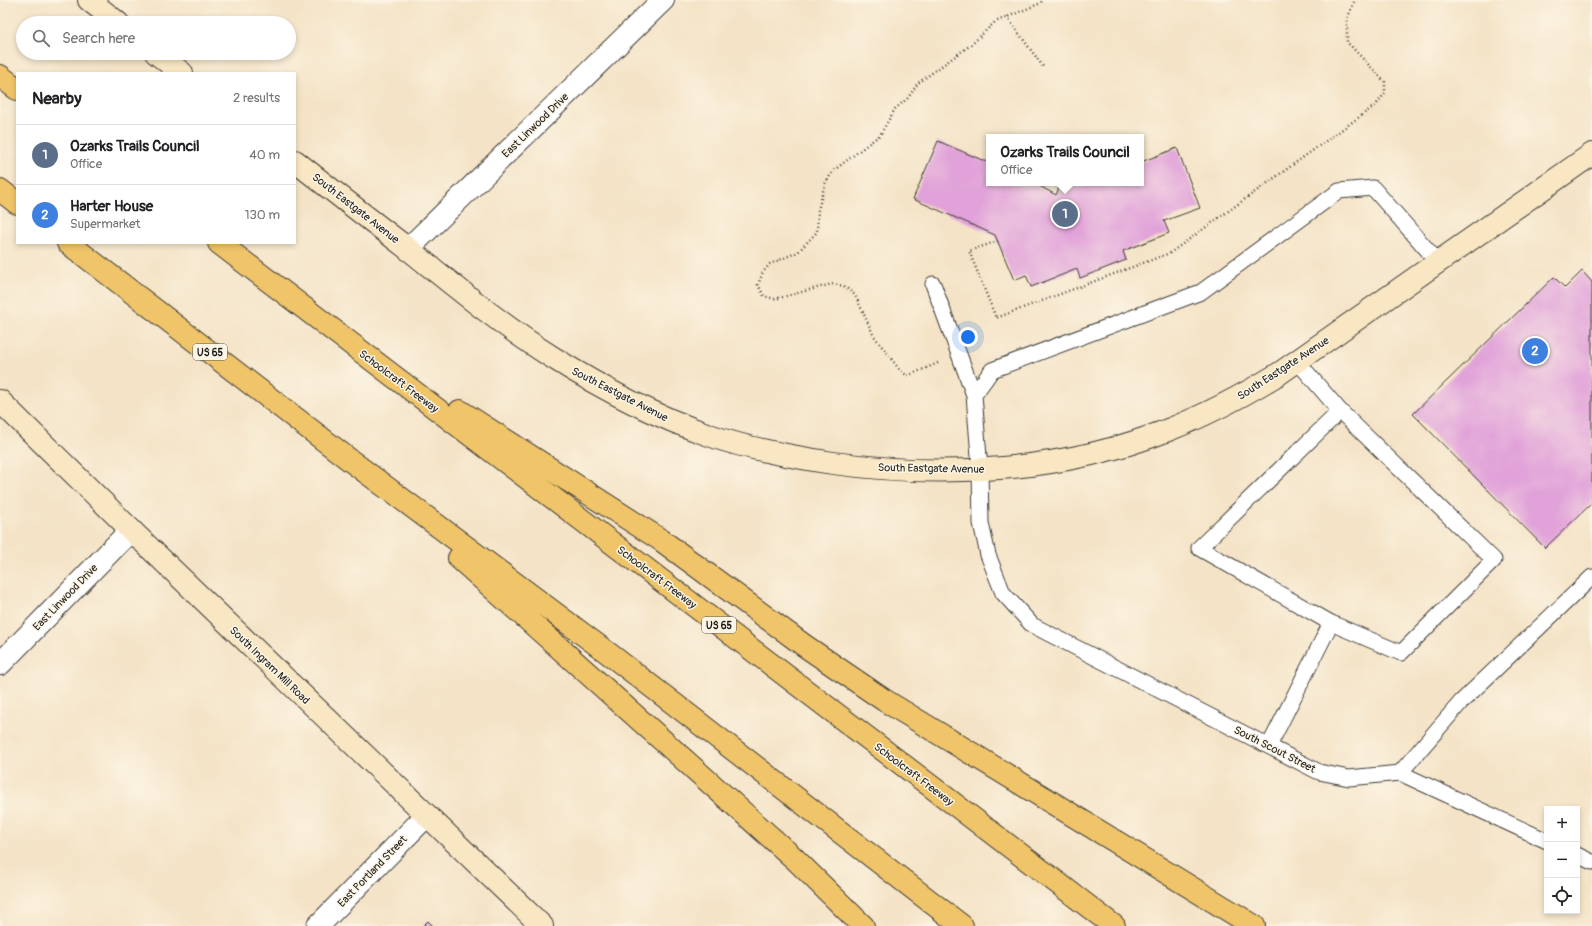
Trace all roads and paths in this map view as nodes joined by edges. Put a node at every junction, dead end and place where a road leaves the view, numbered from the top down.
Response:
1 (88, 0) edge
2 (663, 0) edge
3 (1042, 0) edge
4 (1355, 0) edge
5 (109, 16) edge
6 (1007, 17) junction
7 (165, 60) edge
8 (1044, 68) dead end
9 (181, 72) edge
10 (0, 76) edge
11 (16, 88) edge
12 (1592, 154) edge
13 (296, 162) edge
14 (0, 190) edge
15 (16, 202) edge
16 (998, 241) dead end
17 (69, 244) edge
18 (219, 244) edge
19 (408, 249) junction
20 (1438, 262) junction
21 (933, 284) dead end
22 (324, 324) junction
23 (959, 355) junction
24 (1297, 361) junction
25 (974, 395) junction
26 (0, 401) edge
27 (1340, 411) junction
28 (351, 461) junction
29 (980, 469) junction
30 (131, 530) junction
31 (1592, 578) edge
32 (1331, 623) junction
33 (0, 664) edge
34 (1269, 746) junction
35 (1400, 773) junction
36 (426, 816) junction
37 (1544, 840) edge
38 (1580, 856) edge
39 (1592, 862) edge
40 (318, 926) edge
41 (542, 926) edge
42 (863, 926) edge
43 (962, 926) edge
44 (1114, 926) edge
45 (1254, 926) edge

1 - 5 street
2 - 19 street, East Linwood Drive
3 - 6 path
4 - 16 path
6 - 8 path
6 - 23 path
7 - 9 street
10 - 11 highway
12 - 20 street, South Eastgate Avenue
13 - 19 street, South Eastgate Avenue
14 - 15 highway
17 - 28 highway, US 65
18 - 22 highway, Schoolcraft Freeway / US 65
19 - 29 street, South Eastgate Avenue
20 - 24 street, South Eastgate Avenue
20 - 25 lane
21 - 23 lane, South Scout Street
22 - 44 highway, Schoolcraft Freeway / US 65
22 - 45 highway
23 - 25 lane, South Scout Street
24 - 27 lane
24 - 29 street, South Eastgate Avenue
25 - 29 lane, South Scout Street
26 - 30 street, South Ingram Mill Road
27 - 32 lane
27 - 32 lane
28 - 42 highway
28 - 43 highway, US 65
29 - 34 lane, South Scout Street
30 - 33 street, East Linwood Drive
30 - 36 street, South Ingram Mill Road
31 - 35 lane
32 - 34 lane
34 - 35 lane, South Scout Street
35 - 37 lane
36 - 40 street, East Portland Street
36 - 41 street, South Ingram Mill Road
38 - 39 lane

